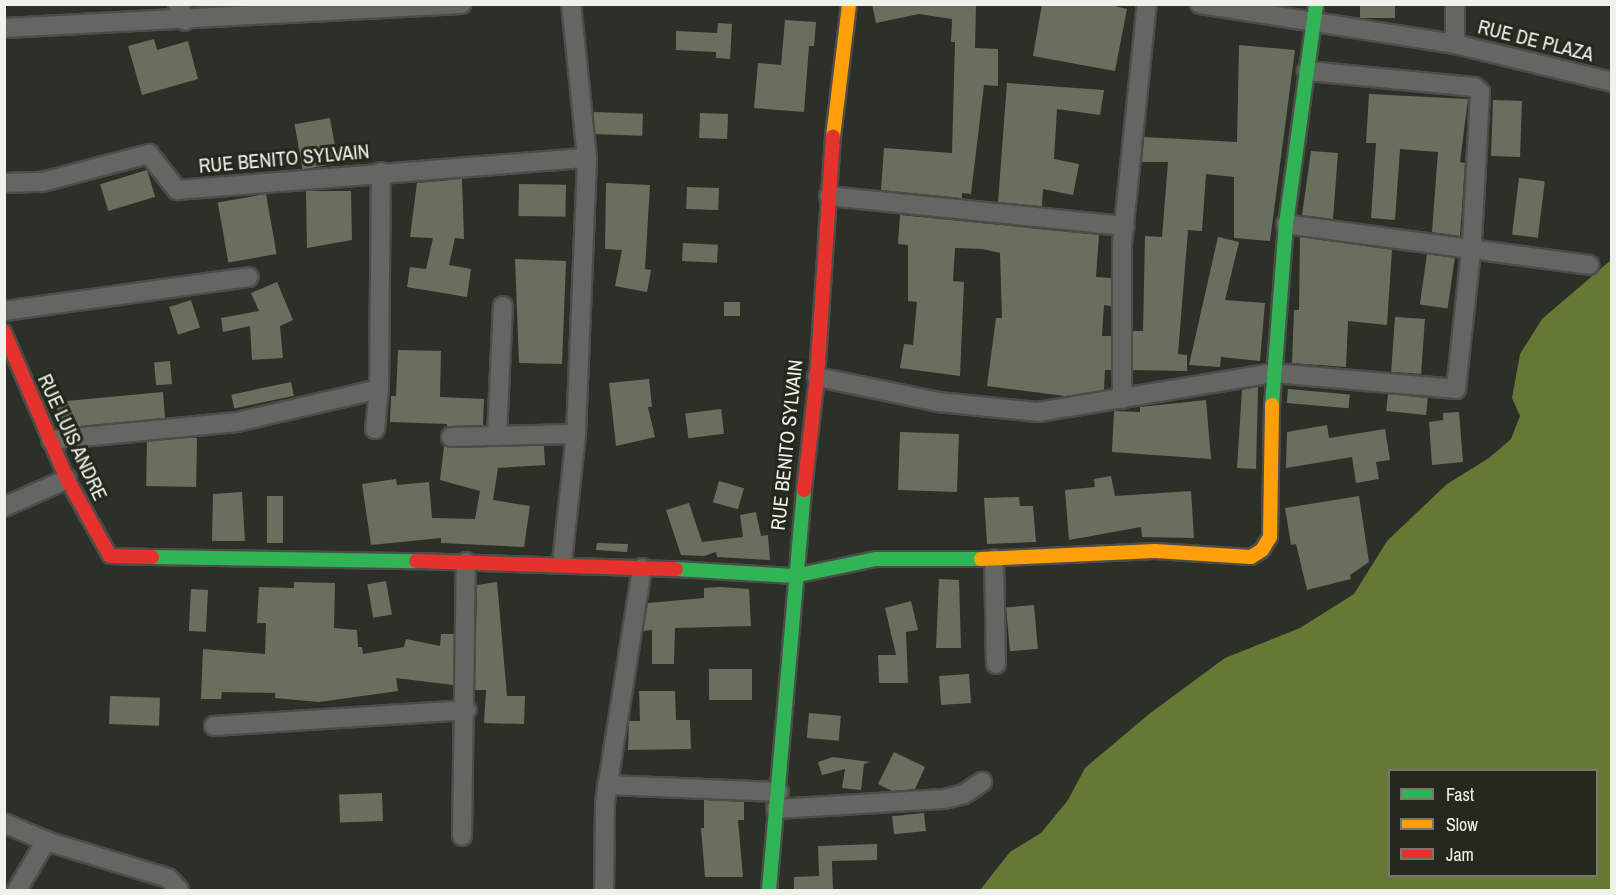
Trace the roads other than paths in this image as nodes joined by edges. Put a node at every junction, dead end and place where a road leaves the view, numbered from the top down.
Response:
1 (178, 4) edge
2 (461, 4) edge
3 (571, 4) edge
4 (849, 4) edge
5 (1146, 4) edge
6 (1200, 4) edge
7 (1317, 4) edge
8 (1455, 4) edge
9 (185, 21) junction
10 (1314, 23) junction
11 (4, 28) edge
12 (1455, 44) junction
13 (1306, 71) junction
14 (1611, 82) edge
15 (587, 158) junction
16 (381, 172) junction
17 (4, 183) edge
18 (829, 196) junction
19 (1286, 224) junction
20 (1124, 226) junction
21 (1471, 252) junction
22 (1590, 265) dead end
23 (249, 278) dead end
24 (503, 306) dead end
25 (4, 311) edge
26 (4, 332) edge
27 (1274, 373) junction
28 (817, 377) junction
29 (379, 389) junction
30 (1122, 399) junction
31 (375, 429) dead end
32 (576, 434) junction
33 (497, 436) junction
34 (451, 437) dead end
35 (51, 440) junction
36 (67, 479) junction
37 (4, 507) edge
38 (994, 559) junction
39 (466, 562) junction
40 (562, 563) junction
41 (642, 568) junction
42 (794, 576) junction
43 (996, 663) dead end
44 (466, 710) junction
45 (214, 726) dead end
46 (981, 782) dead end
47 (607, 785) junction
48 (778, 801) junction
49 (4, 823) edge
50 (462, 836) dead end
51 (46, 841) junction
52 (17, 891) edge
53 (179, 891) edge
54 (604, 891) edge
55 (770, 891) edge

1 - 9 street
2 - 9 street
3 - 15 street
4 - 18 street, RUE BENITO SYLVAIN
5 - 20 street
6 - 10 street, RUE DE PLAZA
7 - 10 street
8 - 12 street
9 - 11 street
10 - 12 street, RUE DE PLAZA
10 - 13 street
12 - 14 street, RUE DE PLAZA
13 - 19 street
13 - 21 street
15 - 16 street, RUE BENITO SYLVAIN
15 - 32 street
16 - 17 street, RUE BENITO SYLVAIN
16 - 29 street
18 - 20 street
18 - 28 street, RUE BENITO SYLVAIN
19 - 21 street
19 - 27 street
20 - 30 street
21 - 22 street
21 - 27 street
23 - 25 street
24 - 33 street
26 - 35 street, RUE LUIS ANDRE
27 - 30 street
27 - 38 street
28 - 30 street
28 - 42 street, RUE BENITO SYLVAIN
29 - 31 street
29 - 35 street
32 - 33 street
32 - 40 street
33 - 34 street
35 - 36 street, RUE LUIS ANDRE
36 - 37 street
36 - 39 street, RUE LUIS ANDRE
38 - 42 street
38 - 43 street
39 - 40 street
39 - 44 street
40 - 41 street
41 - 42 street
41 - 47 street
42 - 48 street, RUE BENITO SYLVAIN
44 - 45 street
44 - 50 street
46 - 48 street
47 - 48 street
47 - 54 street
48 - 55 street, RUE BENITO SYLVAIN
49 - 51 street
51 - 52 street
51 - 53 street

